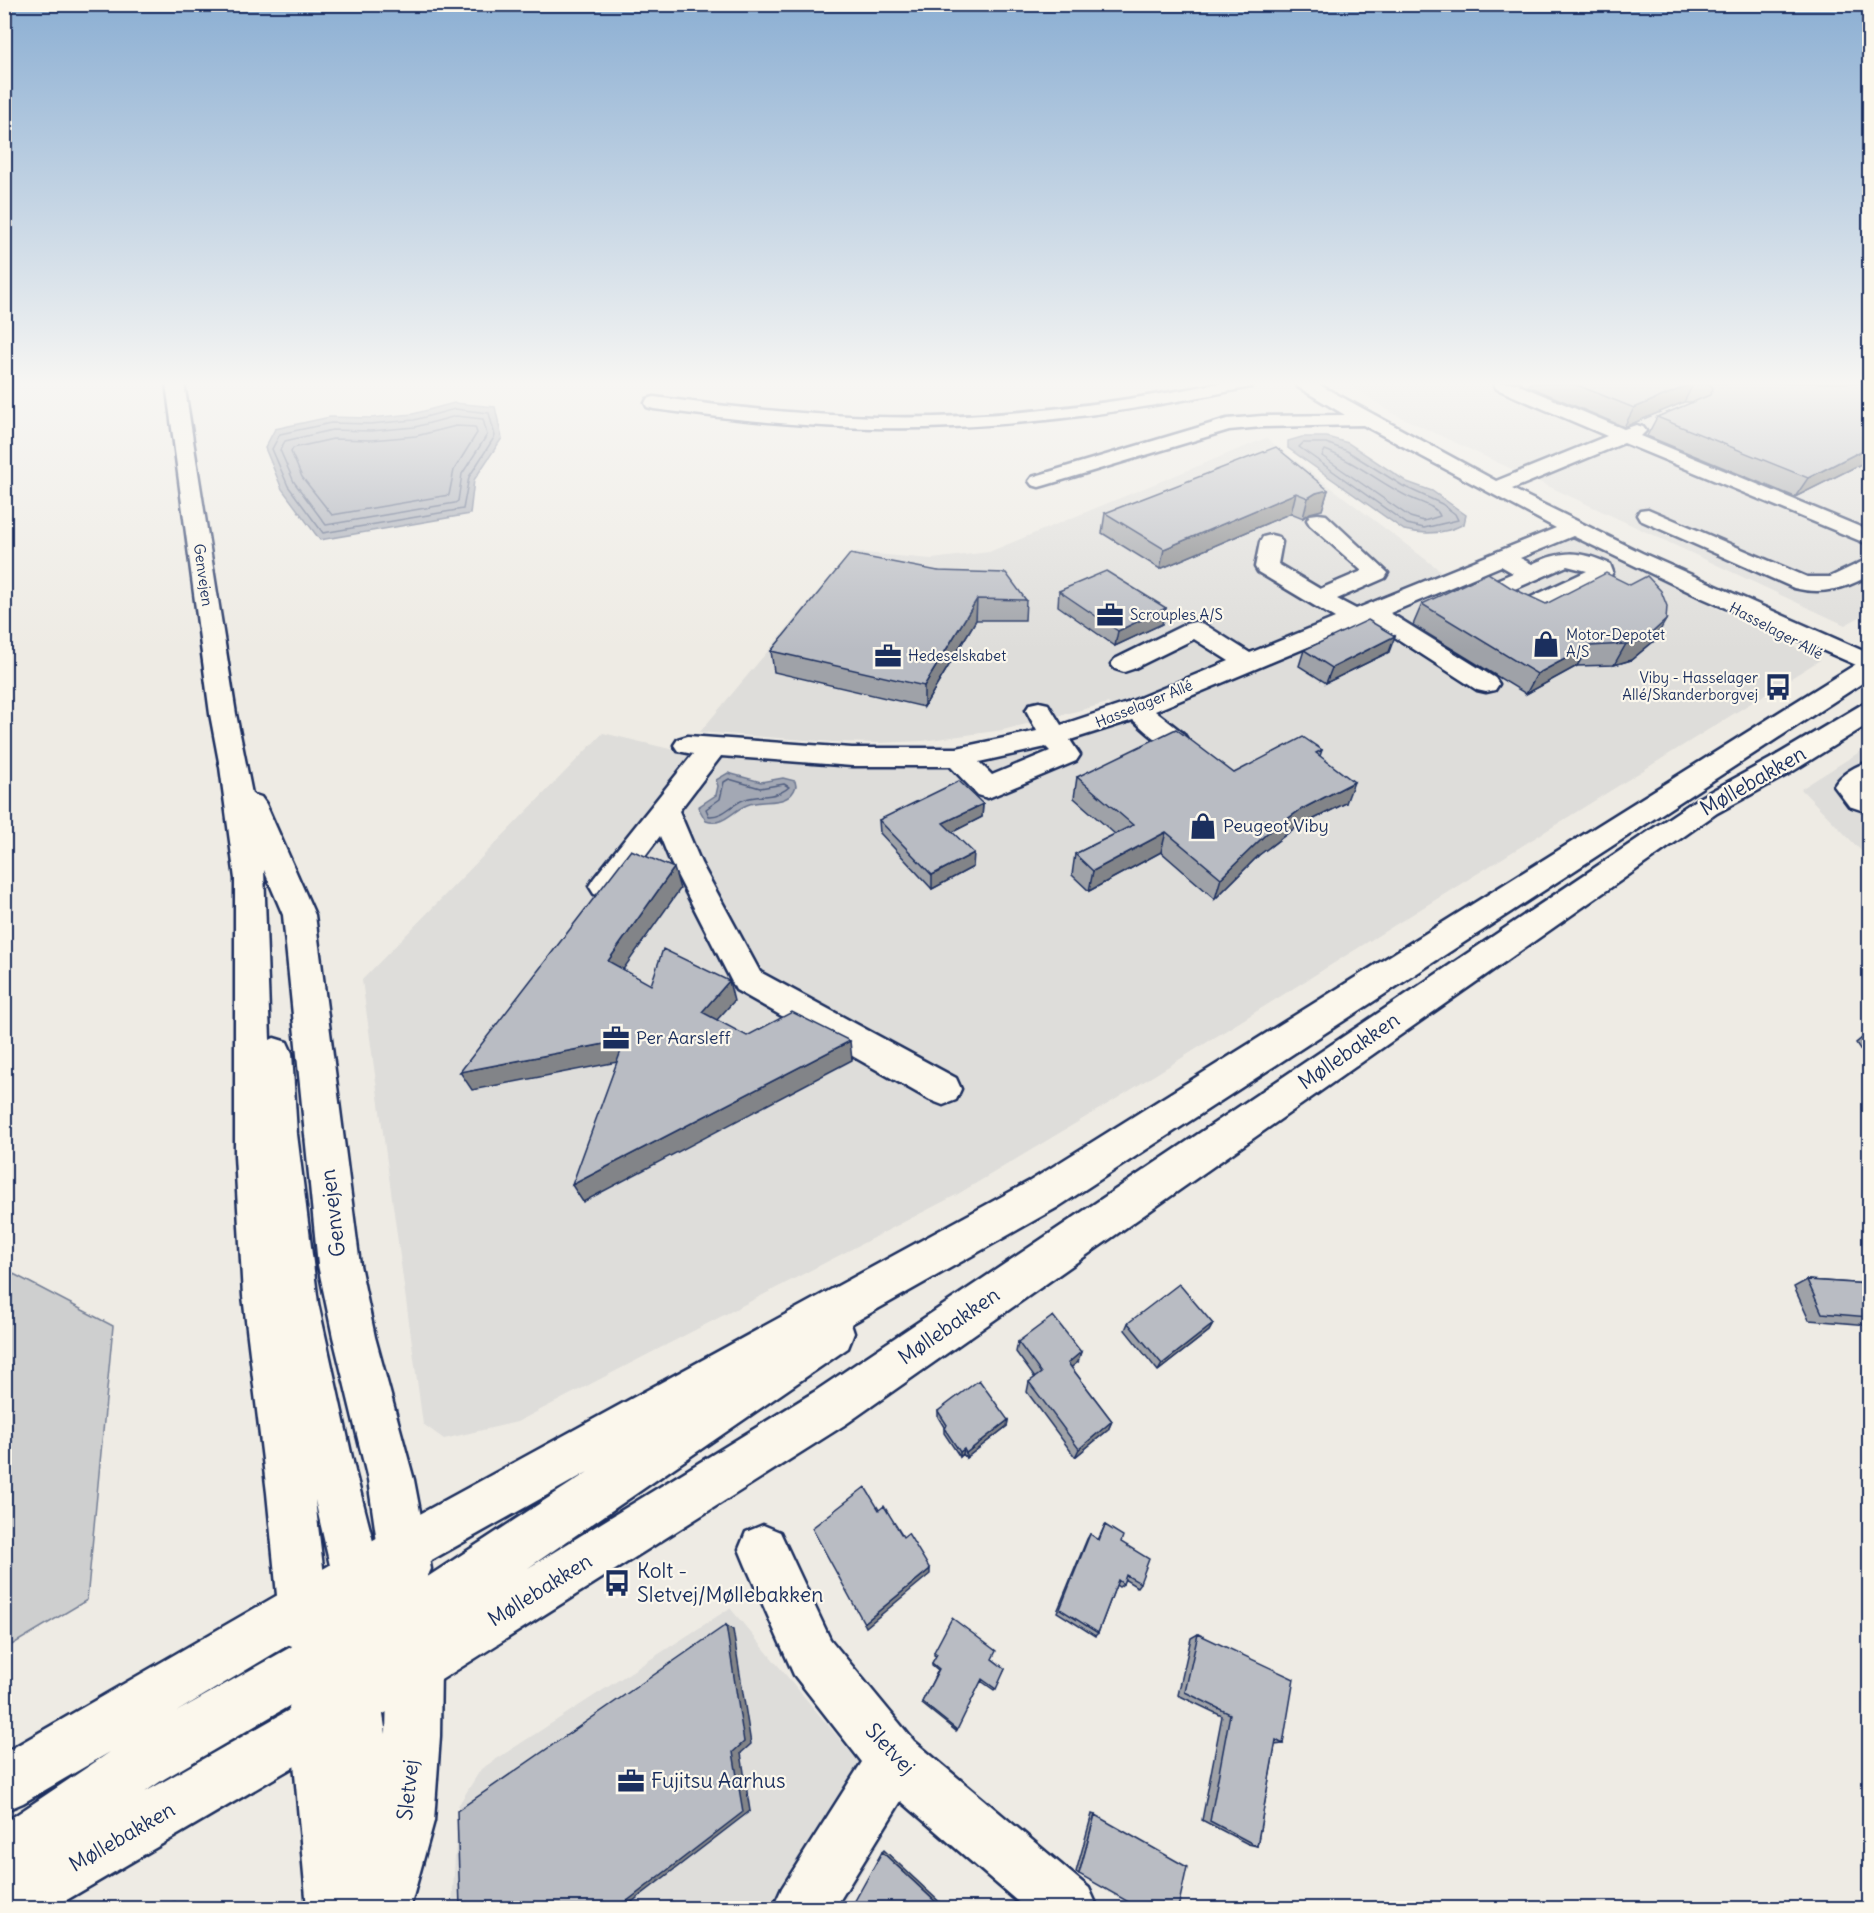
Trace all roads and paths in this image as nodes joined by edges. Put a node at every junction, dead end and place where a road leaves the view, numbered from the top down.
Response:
1 (188, 472) edge
2 (1071, 472) edge
3 (1466, 472) edge
4 (1535, 472) edge
5 (1710, 472) edge
6 (1039, 482) dead end
7 (1496, 488) junction
8 (1648, 515) dead end
9 (1318, 520) dead end
10 (1574, 528) junction
11 (1869, 539) edge
12 (1271, 542) dead end
13 (1501, 557) junction
14 (1869, 565) edge
15 (1531, 573) junction
16 (1495, 589) junction
17 (1319, 598) junction
18 (1361, 614) junction
19 (1391, 625) junction
20 (1248, 662) junction
21 (1124, 664) dead end
22 (1867, 679) edge
23 (1486, 684) dead end
24 (1136, 709) junction
25 (1039, 710) dead end
26 (1053, 736) junction
27 (1173, 739) edge
28 (234, 767) junction
29 (1869, 771) edge
30 (1869, 803) edge
31 (663, 810) junction
32 (250, 879) junction
33 (587, 909) edge
34 (943, 1089) dead end
35 (992, 1223) junction
36 (404, 1549) junction
37 (763, 1549) dead end
38 (355, 1650) junction
39 (895, 1760) junction
40 (4, 1784) edge
41 (4, 1857) edge
42 (4, 1905) edge
43 (336, 1908) edge
44 (367, 1908) edge
45 (381, 1908) edge
46 (802, 1908) edge
47 (1069, 1908) edge

1 - 28 street, Genvejen
2 - 6 street
3 - 7 street, Hasselager Allé
4 - 7 street
5 - 11 street
7 - 10 street, Hasselager Allé
8 - 14 street
9 - 17 street
10 - 13 street, Hasselager Allé
10 - 22 street, Hasselager Allé
12 - 17 street
13 - 15 street
13 - 18 street, Hasselager Allé
15 - 16 street
15 - 16 street
16 - 19 street
17 - 18 street
18 - 19 street
18 - 20 street, Hasselager Allé
19 - 23 street
20 - 21 street
20 - 24 street, Hasselager Allé
22 - 35 street, Møllebakken
22 - 38 street, Møllebakken
24 - 26 street, Hasselager Allé
24 - 27 street
25 - 26 street
26 - 31 street
28 - 32 street, Genvejen
28 - 36 street, Genvejen
29 - 30 street
31 - 33 street
31 - 34 street
32 - 38 street
32 - 38 street, Genvejen
35 - 36 street, Møllebakken
35 - 38 street
36 - 38 street
37 - 39 street, Sletvej
38 - 40 street, Møllebakken
38 - 41 street
38 - 42 street, Møllebakken
38 - 43 street
38 - 44 street
38 - 45 street, Sletvej
39 - 46 street
39 - 47 street, Sletvej

